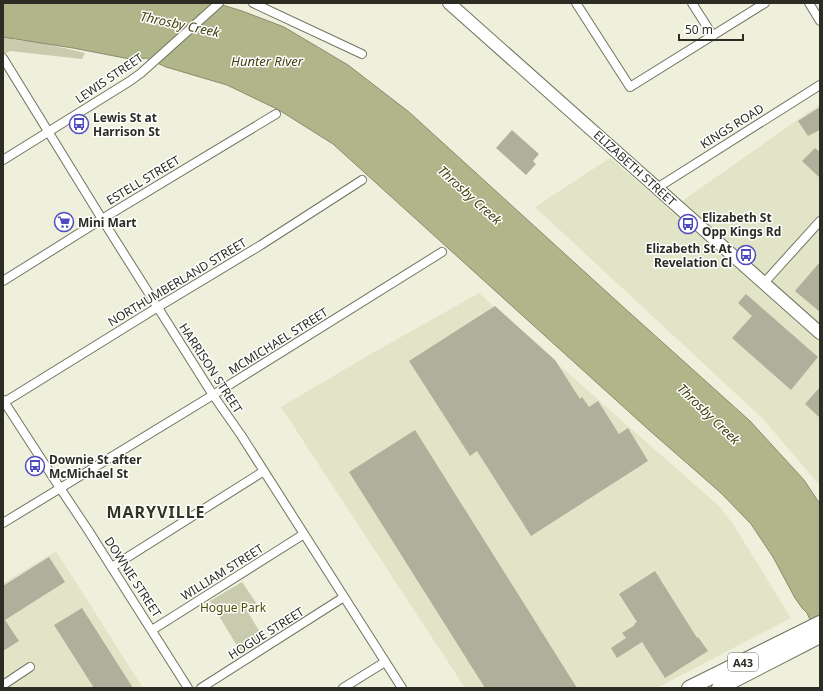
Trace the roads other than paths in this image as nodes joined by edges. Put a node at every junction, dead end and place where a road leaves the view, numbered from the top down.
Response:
1 (219, 3) edge
2 (253, 3) edge
3 (449, 3) edge
4 (576, 3) edge
5 (692, 3) edge
6 (765, 3) edge
7 (808, 3) edge
8 (820, 21) edge
9 (713, 36) junction
10 (362, 54) dead end
11 (3, 58) edge
12 (820, 85) edge
13 (276, 114) dead end
14 (48, 132) junction
15 (3, 160) edge
16 (362, 180) dead end
17 (657, 188) junction
18 (102, 219) junction
19 (820, 221) edge
20 (442, 252) dead end
21 (3, 281) edge
22 (764, 283) junction
23 (158, 307) junction
24 (820, 333) edge
25 (213, 395) junction
26 (4, 402) edge
27 (264, 471) junction
28 (60, 488) junction
29 (3, 523) edge
30 (304, 534) junction
31 (112, 567) junction
32 (344, 597) junction
33 (816, 629) edge
34 (152, 630) junction
35 (385, 662) junction
36 (30, 667) dead end
37 (3, 685) edge
38 (188, 688) edge
39 (201, 688) edge
40 (343, 688) edge
41 (402, 688) edge
42 (689, 688) edge
43 (719, 688) edge

1 - 14 street, LEWIS STREET
2 - 10 street
3 - 17 main road, ELIZABETH STREET
4 - 9 street
5 - 9 street
6 - 9 street
7 - 8 street
11 - 14 street, HARRISON STREET
12 - 17 street, KINGS ROAD
13 - 18 street, ESTELL STREET
14 - 15 street, LEWIS STREET
14 - 18 street, HARRISON STREET
16 - 23 street, NORTHUMBERLAND STREET
17 - 22 main road, ELIZABETH STREET
18 - 21 street, ESTELL STREET
18 - 23 street, HARRISON STREET
19 - 22 street
20 - 25 street, MCMICHAEL STREET
22 - 24 main road, ELIZABETH STREET
23 - 25 street, HARRISON STREET
23 - 26 street, NORTHUMBERLAND STREET
25 - 27 street, HARRISON STREET
25 - 28 street, MCMICHAEL STREET
26 - 28 street, DOWNIE STREET
27 - 30 street, HARRISON STREET
27 - 31 street
28 - 29 street, MCMICHAEL STREET
28 - 31 street, DOWNIE STREET
30 - 32 street, HARRISON STREET
30 - 34 street, WILLIAM STREET
31 - 34 street, DOWNIE STREET
32 - 35 street, HARRISON STREET
32 - 39 street, HOGUE STREET
33 - 42 highway, A43
33 - 43 highway, A43
34 - 38 street, DOWNIE STREET
35 - 40 street
35 - 41 street, HARRISON STREET
36 - 37 street

